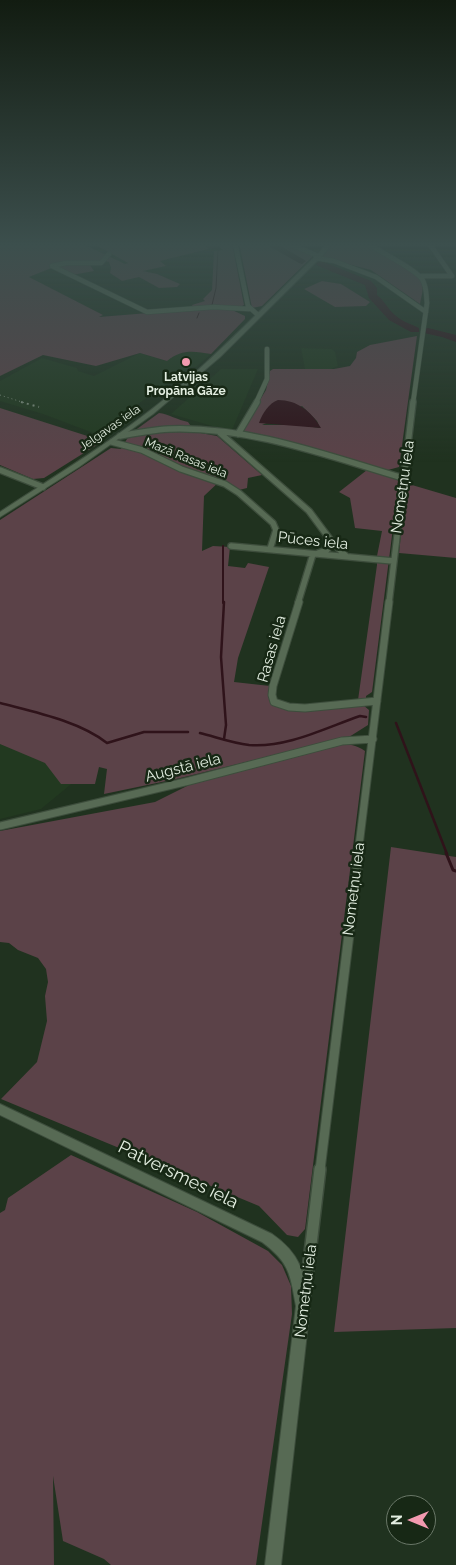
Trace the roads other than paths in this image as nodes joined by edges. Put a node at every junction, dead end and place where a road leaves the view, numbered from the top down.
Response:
1 (257, 316) edge
2 (425, 316) edge
3 (267, 349) dead end
4 (220, 433) junction
5 (238, 434) junction
6 (120, 436) junction
7 (112, 442) junction
8 (0, 470) edge
9 (403, 478) junction
10 (43, 487) junction
11 (0, 515) edge
12 (332, 542) junction
13 (231, 546) dead end
14 (270, 549) junction
15 (313, 554) junction
16 (346, 556) junction
17 (393, 561) junction
18 (377, 701) junction
19 (372, 739) junction
20 (0, 826) edge
21 (0, 1109) edge
22 (303, 1306) junction
23 (273, 1565) edge

1 - 6 street, Jelgavas iela
2 - 9 street, Nometņu iela
3 - 5 street
4 - 5 street
4 - 6 street
4 - 12 street
5 - 9 street
6 - 7 street, Jelgavas iela
7 - 10 street, Jelgavas iela
7 - 14 street, Mazā Rasas iela
8 - 10 street
9 - 17 street, Nometņu iela
10 - 11 street, Jelgavas iela
12 - 15 street
12 - 16 street
13 - 14 street, Pūces iela
14 - 15 street, Pūces iela
15 - 16 street, Pūces iela
15 - 18 street, Rasas iela
16 - 17 street, Pūces iela
17 - 18 street, Nometņu iela
18 - 19 street, Nometņu iela
19 - 20 street, Augstā iela
19 - 22 street, Nometņu iela
21 - 22 street, Patversmes iela
22 - 23 street, Nometņu iela

